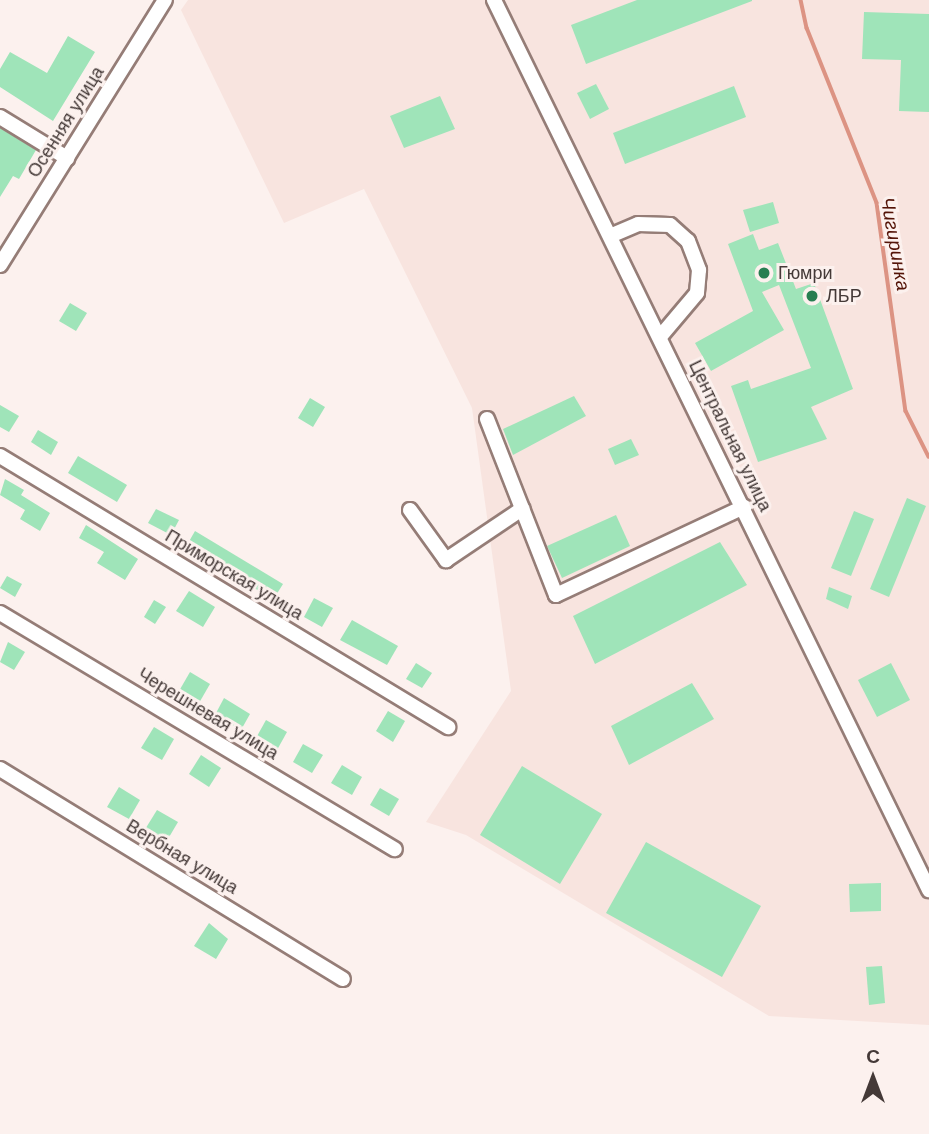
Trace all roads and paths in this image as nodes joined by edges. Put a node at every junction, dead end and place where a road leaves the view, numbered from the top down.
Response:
1 (165, 0) edge
2 (494, 0) edge
3 (0, 117) edge
4 (66, 158) junction
5 (610, 236) junction
6 (0, 265) edge
7 (660, 337) junction
8 (487, 419) dead end
9 (0, 456) edge
10 (744, 506) junction
11 (522, 509) junction
12 (410, 510) dead end
13 (0, 612) edge
14 (448, 727) dead end
15 (0, 769) edge
16 (395, 849) dead end
17 (929, 890) edge
18 (344, 979) dead end

1 - 4 street, Осенняя улица
2 - 5 street, Центральная улица
3 - 4 street
4 - 6 street, Осенняя улица
5 - 7 street, Центральная улица
5 - 7 street
7 - 10 street, Центральная улица
8 - 11 street
9 - 14 street, Приморская улица
10 - 11 street
10 - 17 street, Центральная улица
11 - 12 street
13 - 16 street, Черешневая улица
15 - 18 street, Вербная улица

